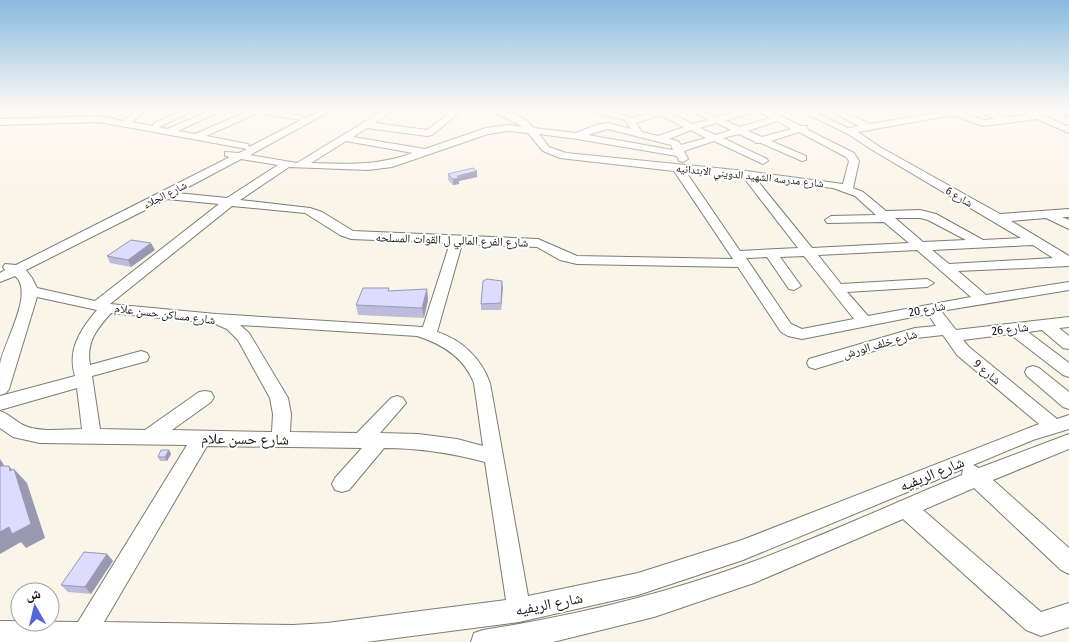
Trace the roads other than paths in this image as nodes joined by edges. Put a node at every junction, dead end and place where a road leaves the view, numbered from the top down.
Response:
1 (204, 140) edge
2 (260, 140) edge
3 (264, 140) edge
4 (342, 140) edge
5 (357, 140) edge
6 (464, 140) edge
7 (539, 140) edge
8 (603, 140) edge
9 (665, 140) edge
10 (710, 140) edge
11 (719, 140) edge
12 (762, 140) joint
13 (822, 140) edge
14 (865, 140) edge
15 (736, 148) junction
16 (238, 152) junction
17 (428, 152) junction
18 (681, 152) junction
19 (888, 156) junction
20 (802, 158) dead end
21 (862, 158) junction
22 (762, 161) dead end
23 (287, 164) junction
24 (300, 166) junction
25 (682, 168) junction
26 (746, 174) junction
27 (847, 189) junction
28 (165, 195) junction
29 (229, 202) junction
30 (1069, 213) edge
31 (1049, 215) junction
32 (884, 216) junction
33 (998, 218) junction
34 (831, 220) dead end
35 (1069, 226) edge
36 (457, 240) junction
37 (1034, 241) junction
38 (980, 243) junction
39 (919, 246) junction
40 (807, 251) junction
41 (770, 253) junction
42 (740, 259) junction
43 (1068, 262) edge
44 (945, 268) junction
45 (6, 270) edge
46 (927, 283) dead end
47 (794, 286) dead end
48 (1069, 286) edge
49 (836, 288) junction
50 (30, 291) junction
51 (982, 300) junction
52 (103, 307) junction
53 (931, 308) junction
54 (216, 319) junction
55 (864, 322) junction
56 (1069, 322) edge
57 (1045, 325) junction
58 (1014, 329) junction
59 (948, 333) junction
60 (429, 334) junction
61 (1069, 344) edge
62 (141, 357) dead end
63 (815, 363) dead end
64 (1069, 371) edge
65 (1033, 372) dead end
66 (83, 377) junction
67 (0, 389) edge
68 (204, 397) dead end
69 (397, 402) dead end
70 (1069, 402) edge
71 (0, 403) edge
72 (0, 418) edge
73 (1065, 435) edge
74 (92, 437) junction
75 (148, 438) junction
76 (201, 439) junction
77 (281, 439) junction
78 (371, 440) junction
79 (494, 457) junction
80 (960, 462) junction
81 (976, 478) junction
82 (342, 484) dead end
83 (906, 508) junction
84 (1069, 563) edge
85 (519, 610) junction
86 (1069, 615) edge
87 (0, 633) edge
88 (84, 634) junction
89 (484, 642) edge

1 - 16 street
2 - 16 street, شارع الجلاء
3 - 16 street, شارع الجلاء
4 - 24 street
5 - 17 street
6 - 17 street
7 - 25 street, شارع مدرسه الشهيد الدويني الابتدائيه
8 - 18 street
9 - 18 street
10 - 18 street
11 - 15 street
12 - 15 street
12 - 20 street
13 - 21 street
14 - 19 street, شارع 6
15 - 22 street
16 - 23 street
16 - 28 street, شارع الجلاء
16 - 45 street, شارع الجلاء
17 - 24 street
18 - 25 street
19 - 21 street
19 - 33 street, شارع 6
21 - 27 street
23 - 24 street
23 - 29 street
25 - 26 street, شارع مدرسه الشهيد الدويني الابتدائيه
25 - 42 street
26 - 27 street, شارع مدرسه الشهيد الدويني الابتدائيه
26 - 40 street
27 - 32 street, شارع مدرسه الشهيد الدويني الابتدائيه
28 - 29 street, شارع الفرع المالي ل القوات المسلحه
28 - 45 street, شارع الجلاء
29 - 36 street, شارع الفرع المالي ل القوات المسلحه
29 - 52 street
30 - 31 street
31 - 33 street
31 - 35 street
32 - 34 street
32 - 38 street
32 - 39 street, شارع مدرسه الشهيد الدويني الابتدائيه
33 - 37 street, شارع 6
36 - 42 street, شارع الفرع المالي ل القوات المسلحه
36 - 60 street
37 - 38 street, شارع الفرع المالي ل القوات المسلحه
37 - 43 street, شارع 6
38 - 39 street, شارع الفرع المالي ل القوات المسلحه
39 - 40 street, شارع الفرع المالي ل القوات المسلحه
39 - 44 street, شارع مدرسه الشهيد الدويني الابتدائيه
40 - 41 street, شارع الفرع المالي ل القوات المسلحه
40 - 49 street
41 - 42 street, شارع الفرع المالي ل القوات المسلحه
41 - 47 street
42 - 55 street, شارع 20
43 - 44 street
44 - 51 street, شارع مدرسه الشهيد الدويني الابتدائيه
45 - 50 street
46 - 49 street
48 - 51 street, شارع 20
49 - 55 street
50 - 52 street, شارع مساكن حسن علام
50 - 67 street
51 - 53 street, شارع 20
52 - 54 street, شارع مساكن حسن علام
52 - 66 street
53 - 55 street, شارع 20
53 - 59 street, شارع 9
54 - 60 street
54 - 77 street, شارع مساكن حسن علام
56 - 57 street, شارع 26
57 - 58 street, شارع 26
57 - 61 street
58 - 59 street, شارع 26
58 - 64 street
59 - 63 street, شارع خلف الورش
59 - 73 street, شارع 9
60 - 79 street
62 - 66 street
65 - 70 street
66 - 71 street
66 - 74 street
68 - 75 street
69 - 78 street
72 - 74 street, شارع حسن علام
73 - 80 street, شارع الريفيه
73 - 81 street, شارع الريفيه
74 - 75 street, شارع حسن علام
75 - 76 street, شارع حسن علام
76 - 77 street, شارع حسن علام
76 - 88 street
77 - 78 street, شارع حسن علام
78 - 79 street, شارع حسن علام
78 - 82 street
79 - 85 street
80 - 81 street
80 - 85 street, شارع الريفيه
81 - 83 street, شارع الريفيه
81 - 84 street
83 - 86 street
83 - 89 street, شارع الريفيه
85 - 88 street, شارع الريفيه
87 - 88 street, شارع الريفيه

